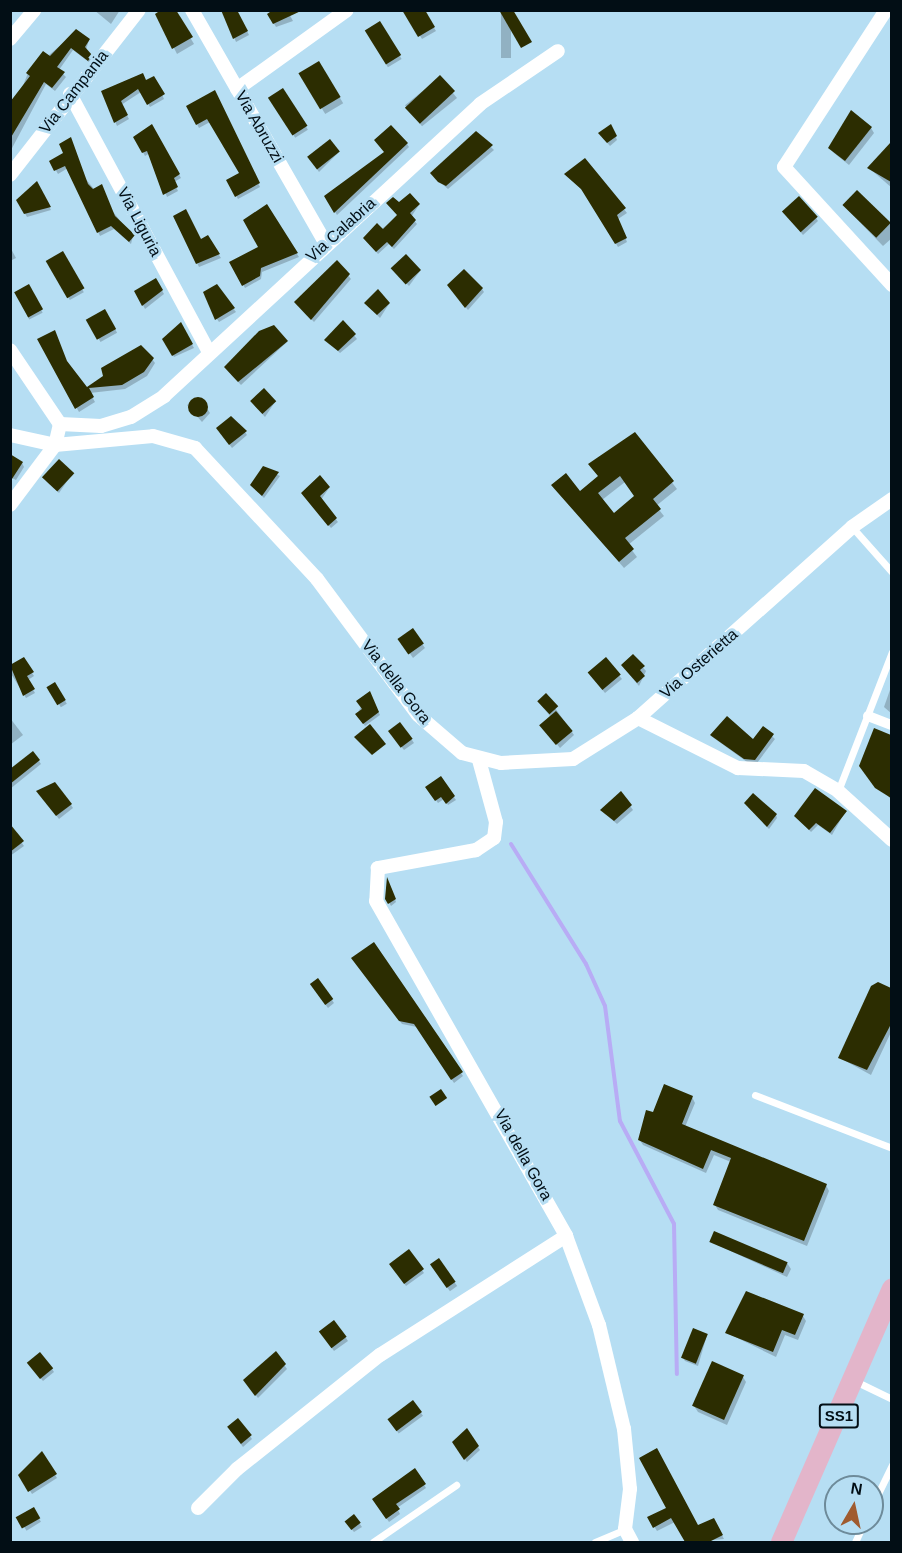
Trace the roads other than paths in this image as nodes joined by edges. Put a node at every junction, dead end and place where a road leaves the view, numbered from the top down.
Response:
1 (33, 10) edge
2 (139, 10) edge
3 (192, 10) edge
4 (347, 10) edge
5 (886, 10) edge
6 (10, 39) edge
7 (558, 51) dead end
8 (237, 89) junction
9 (70, 94) junction
10 (10, 175) edge
11 (326, 244) junction
12 (891, 285) edge
13 (10, 350) edge
14 (208, 350) junction
15 (131, 417) junction
16 (60, 424) junction
17 (10, 435) edge
18 (136, 438) junction
19 (55, 445) junction
20 (891, 499) edge
21 (10, 505) edge
22 (852, 527) junction
23 (891, 572) edge
24 (891, 652) edge
25 (868, 717) junction
26 (638, 718) junction
27 (891, 725) edge
28 (479, 760) junction
29 (838, 791) junction
30 (891, 840) edge
31 (755, 1095) dead end
32 (891, 1148) edge
33 (566, 1236) junction
34 (891, 1288) edge
35 (855, 1381) junction
36 (891, 1399) edge
37 (891, 1465) edge
38 (884, 1480) edge
39 (456, 1485) dead end
40 (198, 1508) dead end
41 (625, 1529) junction
42 (373, 1542) edge
43 (595, 1542) edge
44 (632, 1542) edge
45 (782, 1542) edge

1 - 6 street
2 - 9 street, Via Campania
3 - 8 street, Via Abruzzi
4 - 8 street
5 - 12 street
7 - 11 street, Via Calabria
8 - 11 street, Via Abruzzi
9 - 10 street, Via Campania
9 - 14 street, Via Liguria
11 - 14 street, Via Calabria
13 - 16 street
14 - 15 street, Via Calabria
15 - 16 street, Via Calabria
15 - 18 street
16 - 19 street
17 - 19 street, Via della Gora
18 - 19 street, Via della Gora
18 - 28 street, Via della Gora
19 - 21 street
20 - 22 street, Via Osterietta
22 - 23 lane
22 - 26 street, Via Osterietta
24 - 25 lane
25 - 27 street
25 - 29 lane
26 - 28 street, Via Osterietta
26 - 29 street
28 - 33 street, Via della Gora
29 - 30 street
31 - 32 lane
33 - 40 street
33 - 41 street, Via della Gora
34 - 35 main road, SS1
35 - 36 lane
35 - 45 main road, SS1
37 - 38 lane
39 - 42 lane
41 - 43 lane
41 - 44 street

